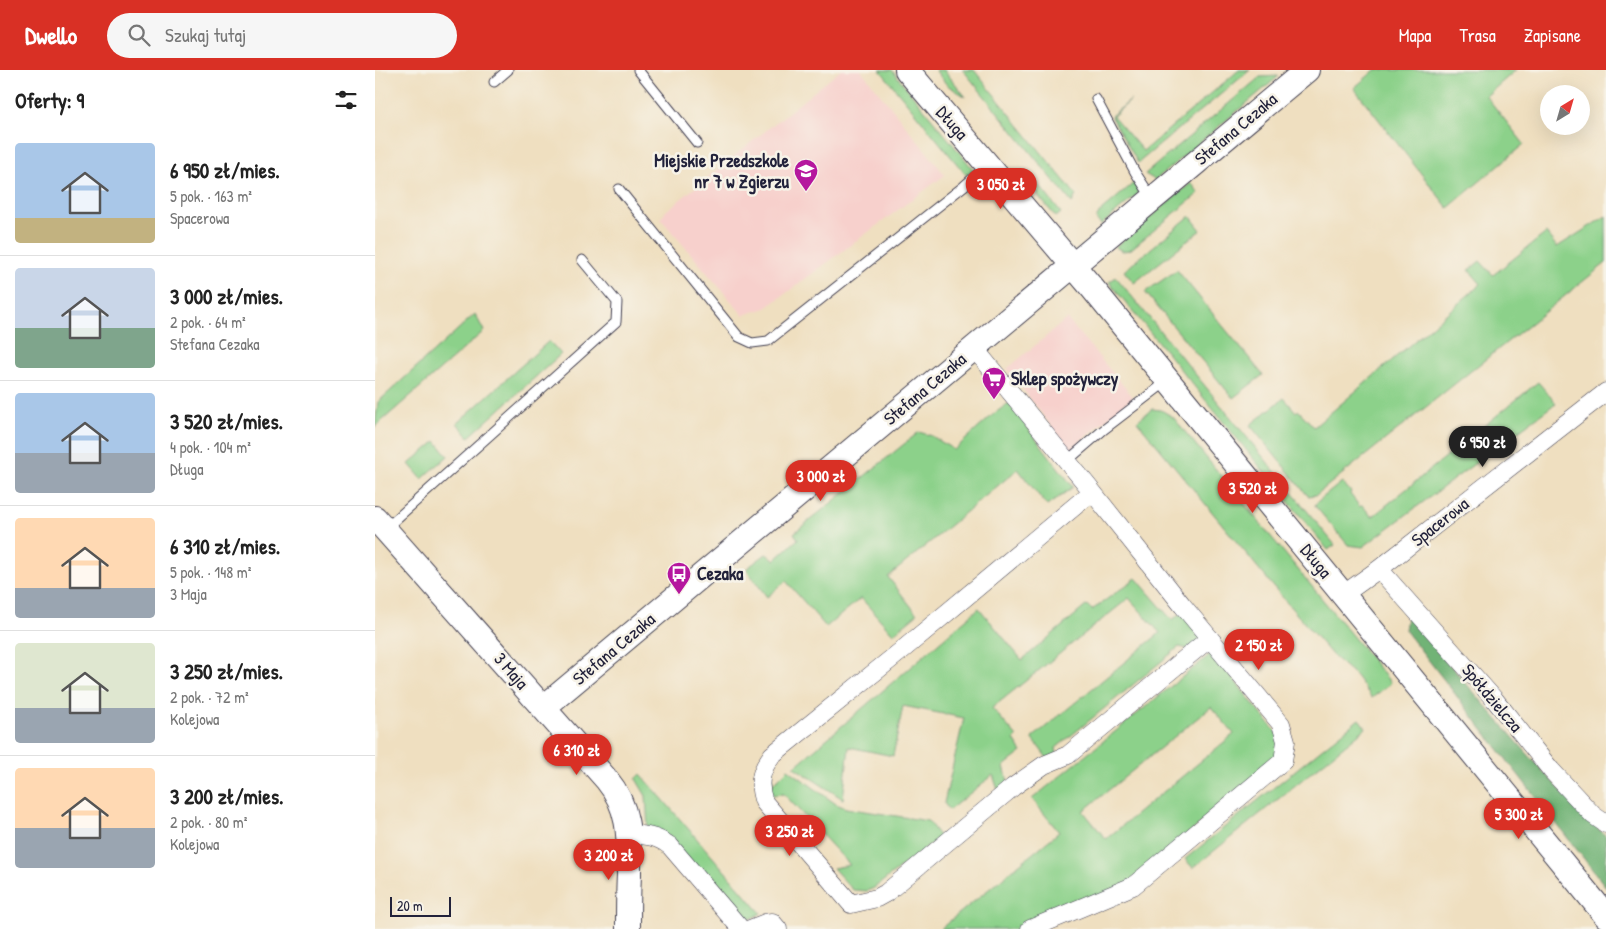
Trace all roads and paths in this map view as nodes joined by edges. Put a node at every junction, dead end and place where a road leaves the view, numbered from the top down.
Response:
1 (508, 70) edge
2 (638, 70) edge
3 (907, 70) edge
4 (1307, 70) edge
5 (494, 82) dead end
6 (1096, 99) dead end
7 (697, 143) dead end
8 (989, 165) junction
9 (619, 189) dead end
10 (1153, 198) junction
11 (582, 260) dead end
12 (1073, 265) junction
13 (974, 348) junction
14 (1168, 380) junction
15 (1606, 392) edge
16 (1067, 461) junction
17 (1093, 492) junction
18 (380, 524) edge
19 (1379, 569) junction
20 (1344, 594) junction
21 (1210, 638) junction
22 (543, 708) junction
23 (1606, 824) edge
24 (629, 834) junction
25 (1606, 916) edge
26 (627, 929) edge
27 (741, 929) edge
28 (750, 929) edge
29 (778, 929) edge
30 (1030, 929) edge

1 - 5 lane
2 - 7 lane
3 - 8 main road, Długa
4 - 10 main road, Stefana Cezaka
6 - 10 lane
8 - 9 lane
8 - 12 main road, Długa
10 - 12 main road, Stefana Cezaka
11 - 18 lane
12 - 13 main road, Stefana Cezaka
12 - 14 main road, Długa
13 - 16 street
13 - 22 main road, Stefana Cezaka
14 - 16 lane
14 - 20 main road, Długa
15 - 19 street, Spacerowa
16 - 17 street
17 - 21 street
17 - 21 street
18 - 22 main road, 3 Maja
19 - 20 street, Spacerowa
19 - 23 street, Spółdzielcza
20 - 25 main road, Długa
21 - 30 street
22 - 24 main road, 3 Maja
24 - 26 main road, 3 Maja
24 - 27 street
28 - 29 street

